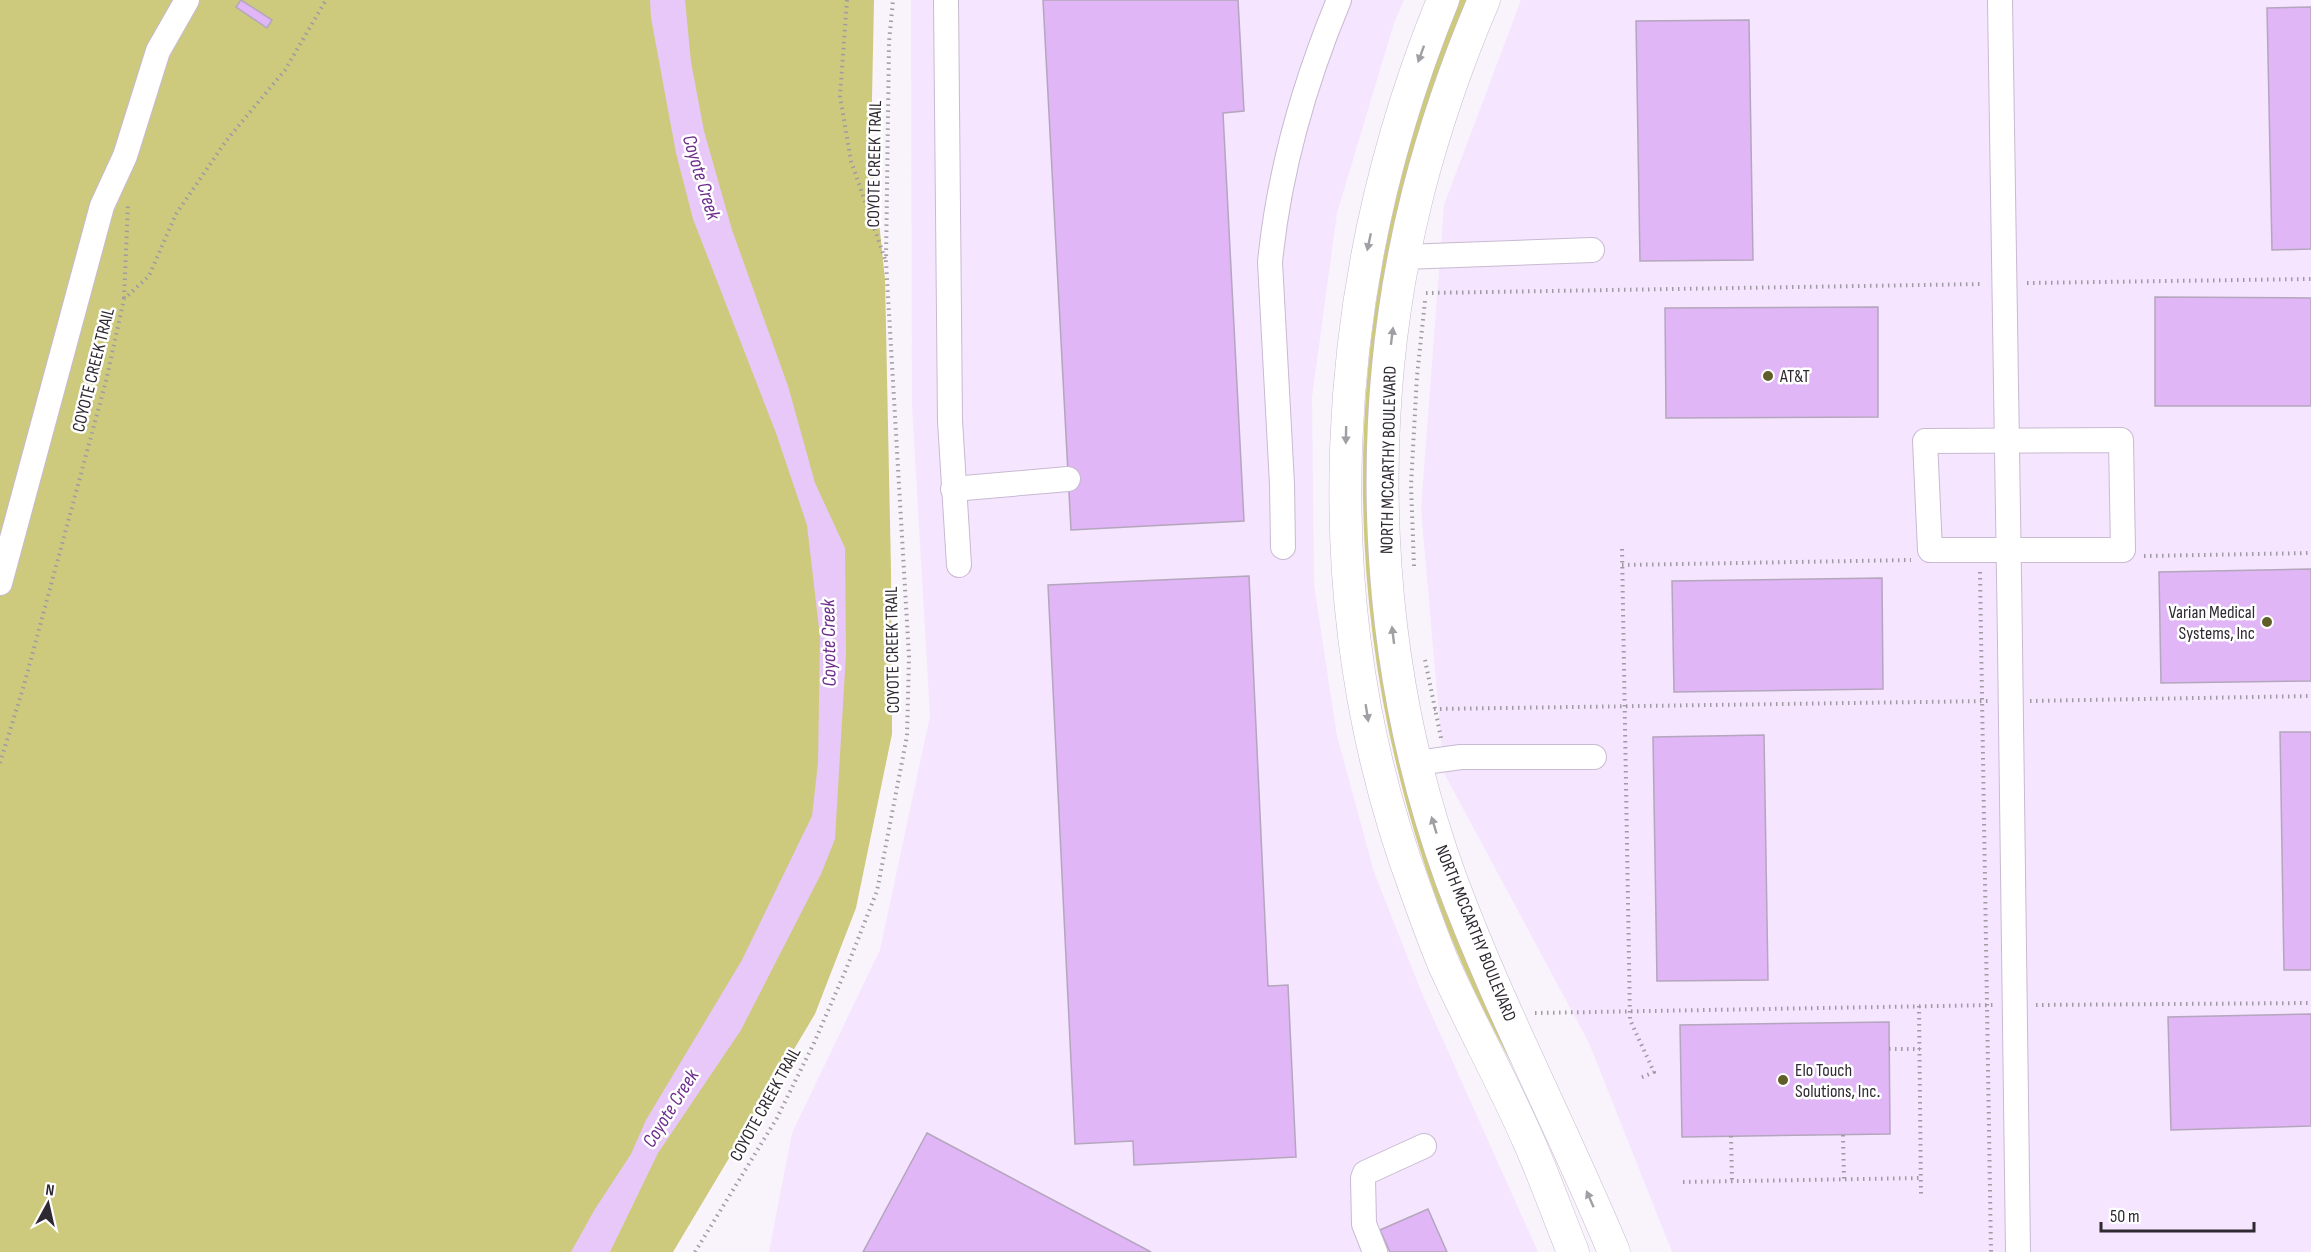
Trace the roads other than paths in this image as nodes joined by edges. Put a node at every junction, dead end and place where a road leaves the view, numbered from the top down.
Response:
1 (187, 0) edge
2 (946, 0) edge
3 (1339, 0) edge
4 (1484, 0) edge
5 (2000, 0) edge
6 (1439, 1) edge
7 (1592, 250) dead end
8 (1417, 256) junction
9 (2009, 440) junction
10 (1068, 479) dead end
11 (953, 489) junction
12 (1283, 547) dead end
13 (2010, 549) junction
14 (959, 565) dead end
15 (0, 583) edge
16 (1594, 757) dead end
17 (1431, 761) junction
18 (1424, 1146) dead end
19 (1375, 1252) edge
20 (1573, 1252) edge
21 (1614, 1252) edge
22 (2018, 1252) edge

1 - 15 lane
2 - 11 lane
3 - 12 lane
4 - 8 main road, NORTH MCCARTHY BOULEVARD
5 - 9 lane
6 -> 20 main road, NORTH MCCARTHY BOULEVARD
7 - 8 lane
17 -> 8 main road, NORTH MCCARTHY BOULEVARD
9 - 13 lane
9 - 13 lane
9 - 13 lane
10 - 11 lane
11 - 14 lane
13 - 22 lane
16 - 17 lane
21 -> 17 main road, NORTH MCCARTHY BOULEVARD
18 - 19 lane

